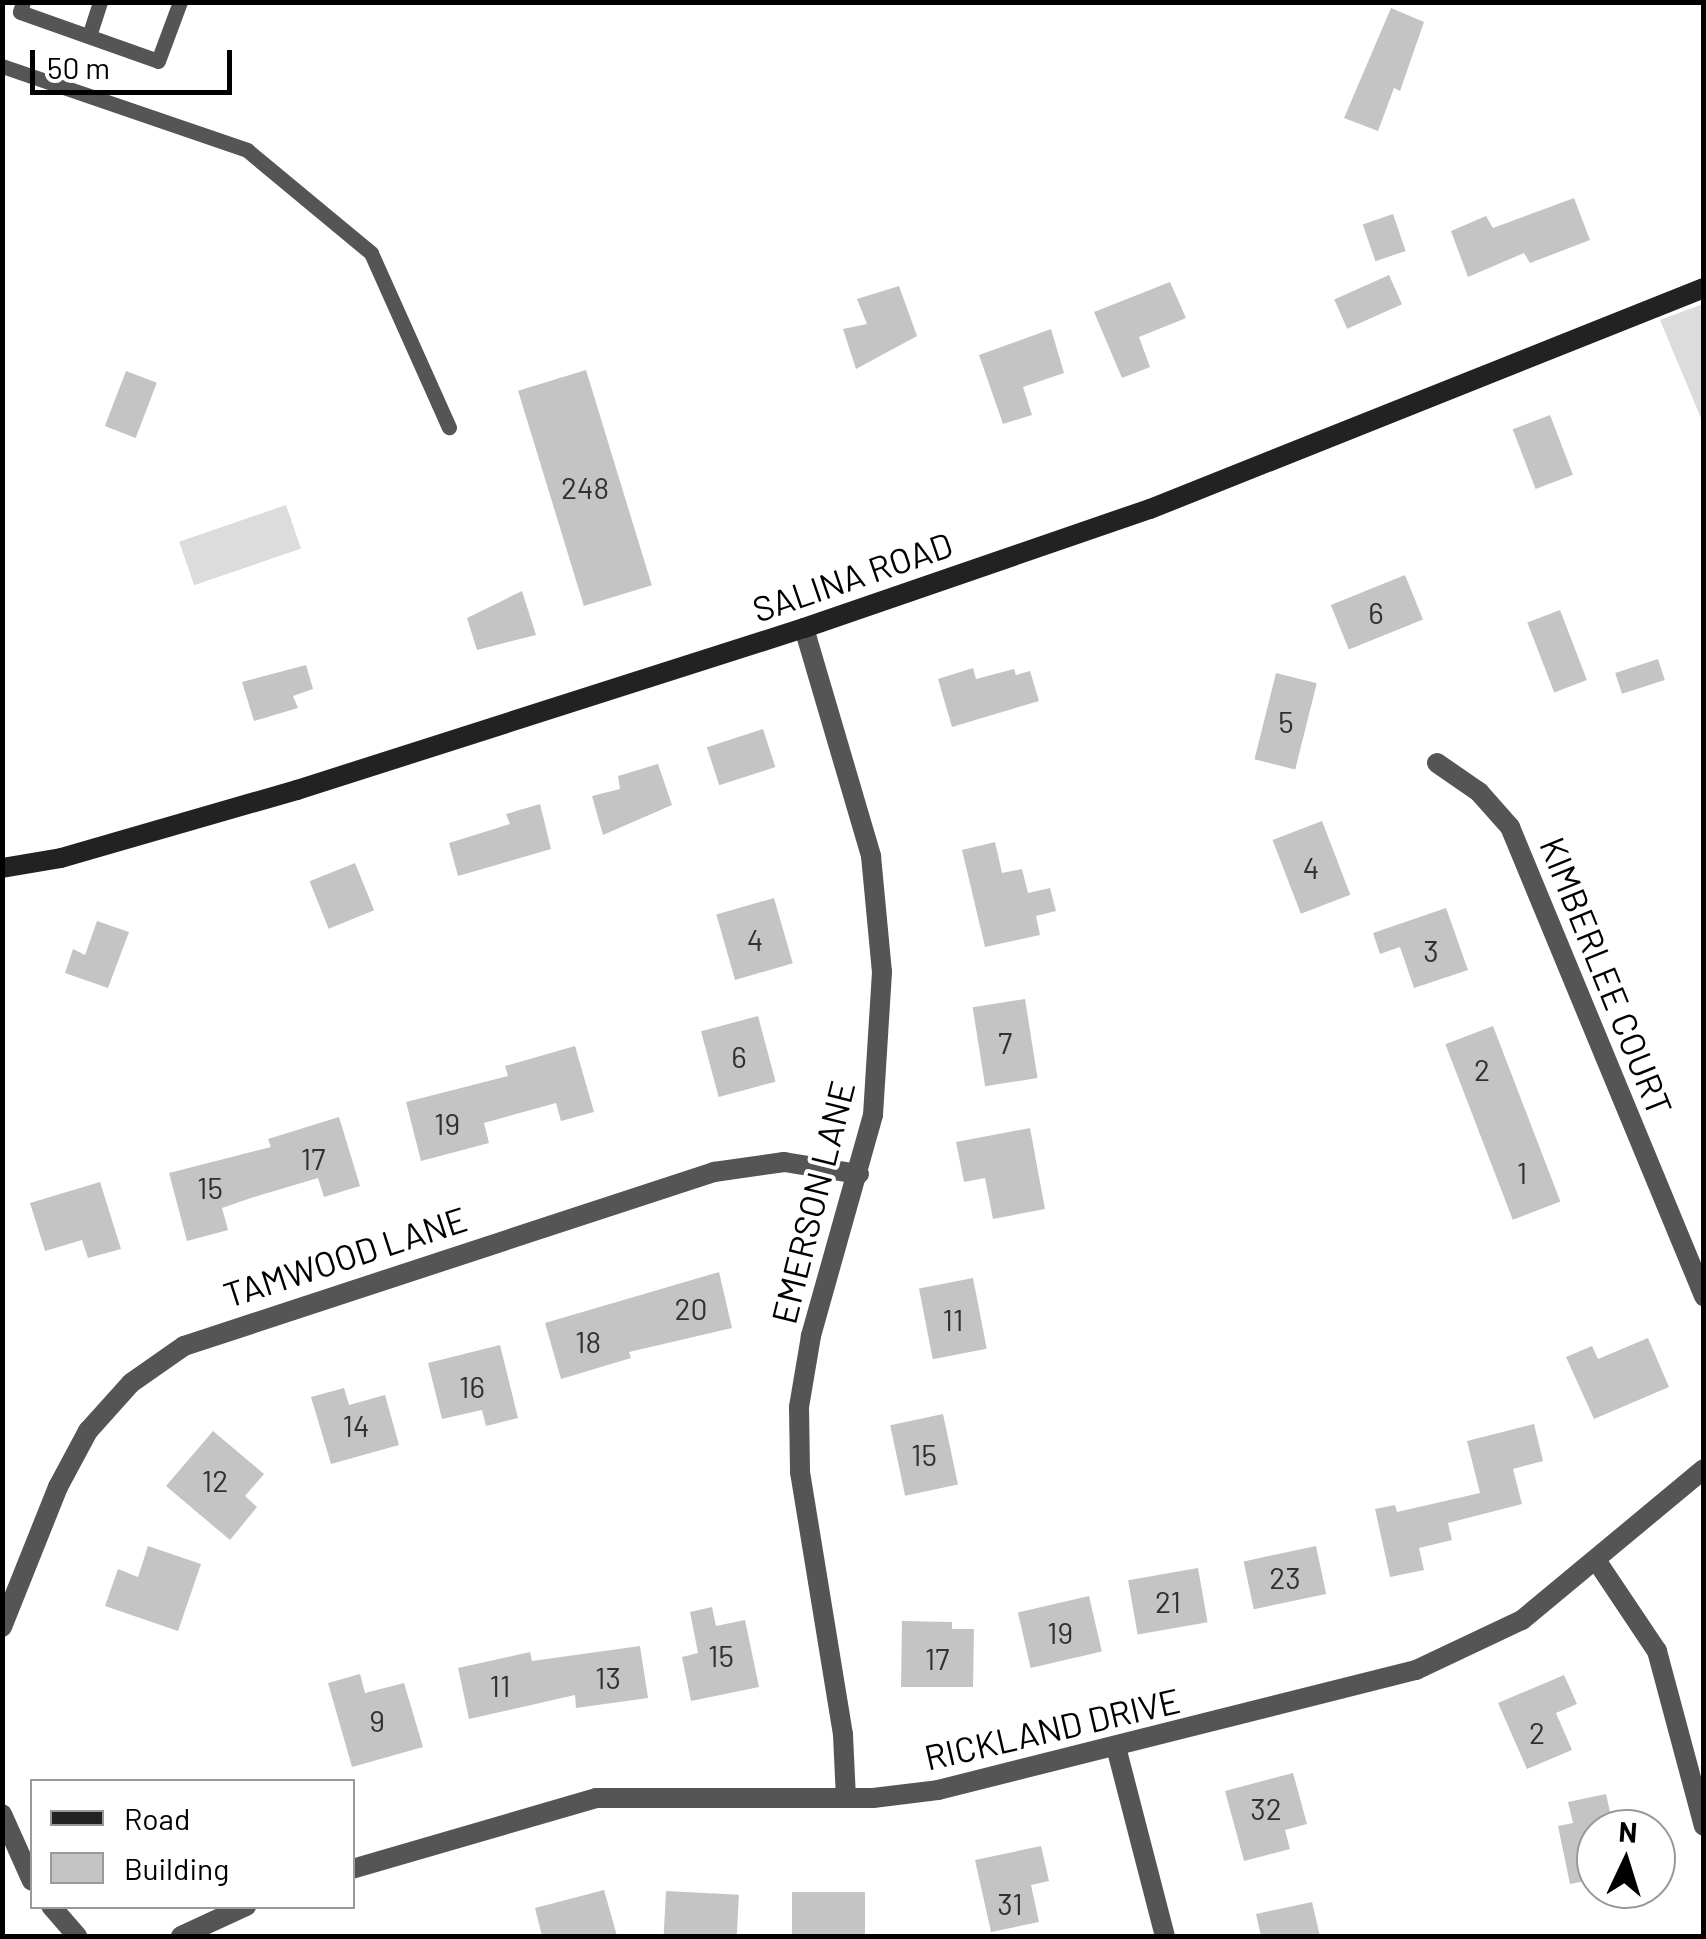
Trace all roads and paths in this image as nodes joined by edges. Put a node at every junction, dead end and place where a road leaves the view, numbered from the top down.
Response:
1 (23, 2) edge
2 (100, 2) edge
3 (180, 2) edge
4 (89, 36) junction
5 (2, 66) edge
6 (1704, 288) edge
7 (449, 426) dead end
8 (804, 628) junction
9 (1437, 763) dead end
10 (2, 868) edge
11 (859, 1174) junction
12 (1704, 1296) edge
13 (1704, 1469) edge
14 (1596, 1560) junction
15 (2, 1628) edge
16 (1116, 1747) junction
17 (846, 1798) junction
18 (2, 1814) edge
19 (1704, 1826) edge
20 (355, 1867) edge
21 (30, 1877) edge
22 (54, 1909) edge
23 (240, 1909) edge
24 (77, 1936) edge
25 (181, 1936) edge
26 (1165, 1936) edge

1 - 4 lane
2 - 4 lane
3 - 4 lane
5 - 7 lane
6 - 8 street, SALINA ROAD
8 - 10 street, SALINA ROAD
8 - 11 street, EMERSON LANE
9 - 12 street, KIMBERLEE COURT
11 - 15 street, TAMWOOD LANE
11 - 17 street, EMERSON LANE
13 - 14 street, RICKLAND DRIVE
14 - 16 street, RICKLAND DRIVE
14 - 19 street
16 - 17 street, RICKLAND DRIVE
16 - 26 street
17 - 20 street, RICKLAND DRIVE
18 - 21 street
22 - 24 street
23 - 25 street

